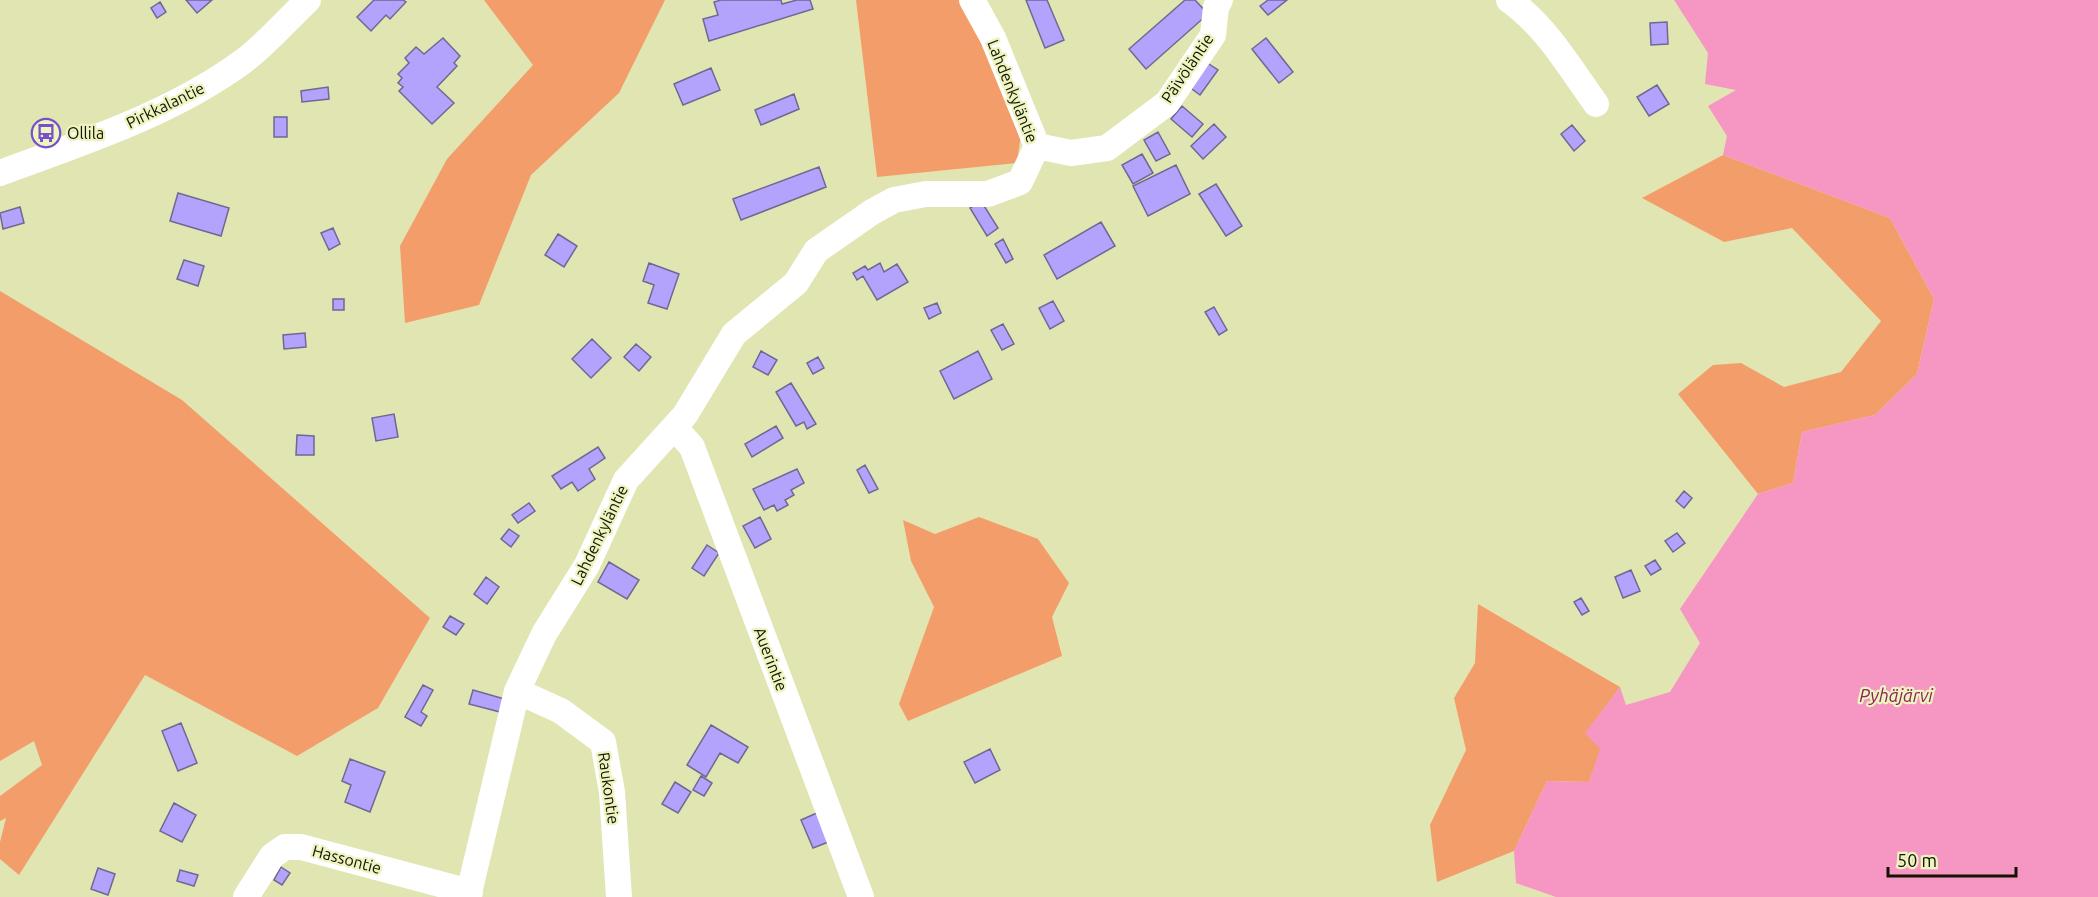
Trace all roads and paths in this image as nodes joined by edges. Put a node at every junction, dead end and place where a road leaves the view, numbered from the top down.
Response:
1 (308, 0) edge
2 (972, 0) edge
3 (1220, 0) edge
4 (1509, 0) edge
5 (1596, 104) dead end
6 (1037, 146) junction
7 (0, 173) edge
8 (674, 427) junction
9 (517, 691) junction
10 (469, 895) edge
11 (246, 897) edge
12 (619, 897) edge
13 (861, 897) edge

1 - 7 street, Pirkkalantie
2 - 6 street, Lahdenkyläntie
3 - 6 street, Päivöläntie
4 - 5 street
6 - 8 street, Lahdenkyläntie
8 - 9 street, Lahdenkyläntie
8 - 13 street, Auerintie
9 - 10 street, Lahdenkyläntie
9 - 12 street, Raukontie
10 - 11 street, Hassontie

